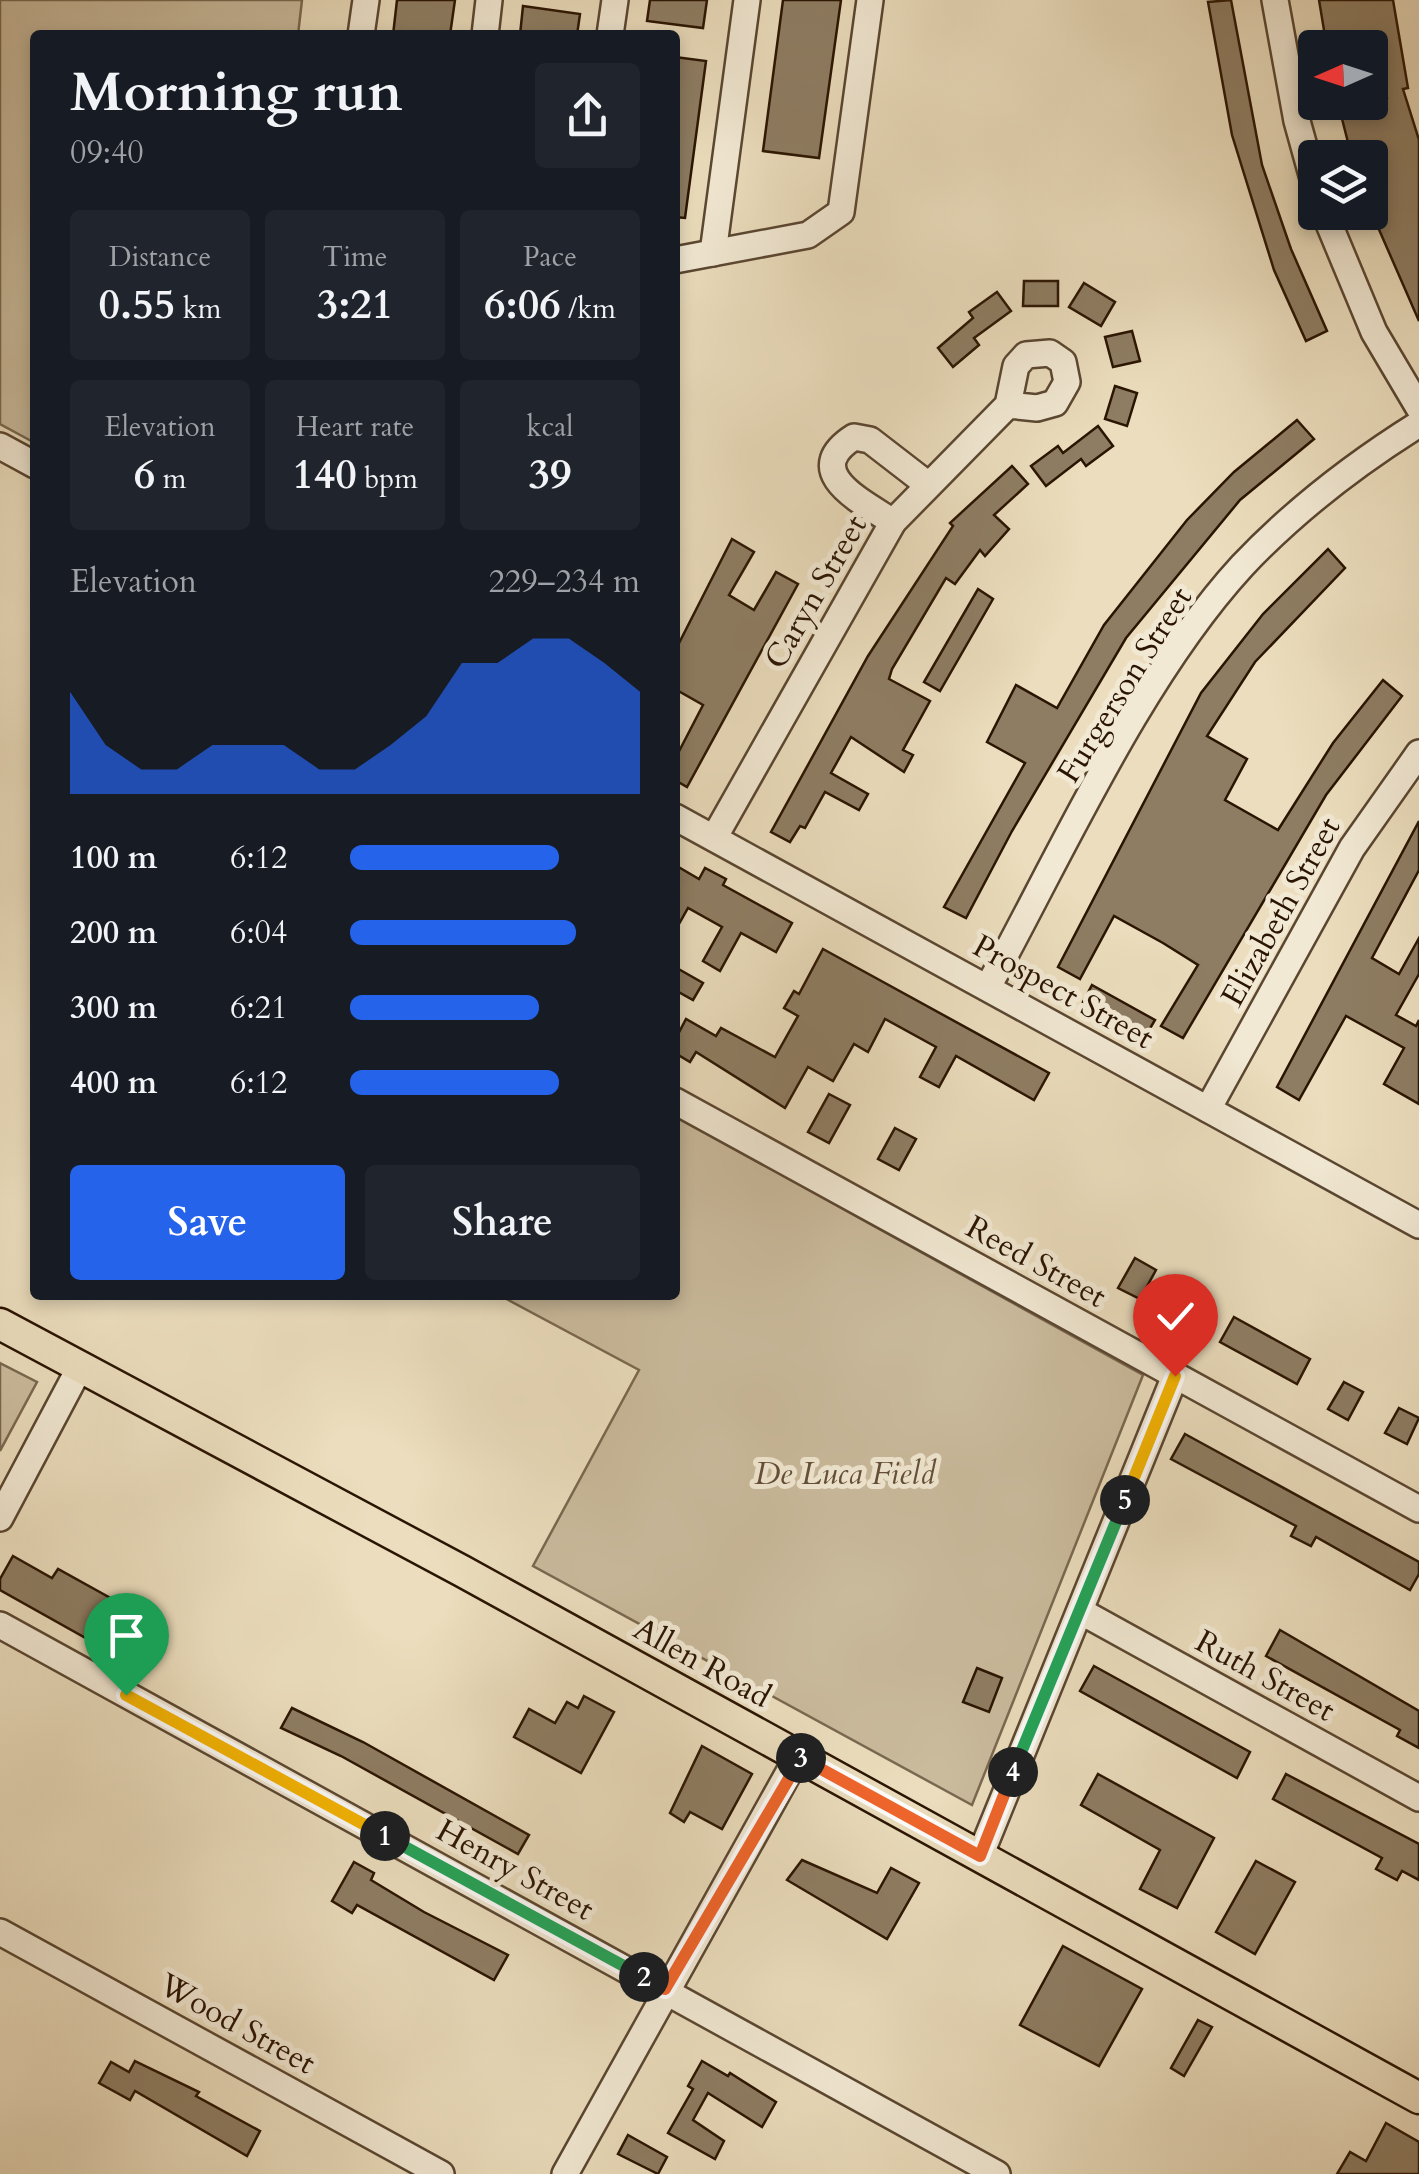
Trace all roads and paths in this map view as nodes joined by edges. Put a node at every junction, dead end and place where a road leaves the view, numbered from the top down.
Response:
1 (366, 0) edge
2 (489, 0) edge
3 (615, 0) edge
4 (747, 0) edge
5 (870, 0) edge
6 (1274, 0) edge
7 (362, 30) edge
8 (485, 30) edge
9 (611, 30) edge
10 (1302, 140) edge
11 (1332, 230) edge
12 (713, 253) junction
13 (680, 259) edge
14 (1008, 405) dead end
15 (1419, 408) edge
16 (1419, 424) edge
17 (0, 446) edge
18 (30, 462) edge
19 (927, 484) junction
20 (893, 522) junction
21 (1419, 753) edge
22 (680, 819) edge
23 (714, 838) junction
24 (988, 988) junction
25 (680, 1104) edge
26 (1208, 1109) junction
27 (1419, 1224) edge
28 (0, 1324) edge
29 (80, 1367) junction
30 (1175, 1376) junction
31 (1419, 1509) edge
32 (0, 1518) edge
33 (1080, 1611) junction
34 (0, 1625) edge
35 (798, 1756) junction
36 (1419, 1798) edge
37 (980, 1856) junction
38 (0, 1932) edge
39 (665, 1989) junction
40 (1419, 2098) edge
41 (441, 2174) edge
42 (565, 2174) edge
43 (997, 2174) edge

1 - 7 street
2 - 8 street
3 - 9 street
4 - 12 street
5 - 12 street
6 - 10 street
11 - 15 street
12 - 13 street
14 - 19 street, Caryn Street
16 - 24 street, Furgerson Street
17 - 18 street
19 - 20 street, Caryn Street
19 - 20 street
20 - 23 street, Caryn Street
21 - 26 street, Elizabeth Street
22 - 23 street, Prospect Street
23 - 24 street, Prospect Street
24 - 26 street, Prospect Street
25 - 30 street, Reed Street
26 - 27 street, Prospect Street
28 - 29 main road, Allen Road
29 - 32 street
29 - 35 main road, Allen Road
30 - 31 street, Reed Street
30 - 33 street
33 - 36 street, Ruth Street
33 - 37 street
34 - 39 street, Henry Street
35 - 37 main road, Allen Road
35 - 39 street
37 - 40 main road, Allen Road
38 - 41 street, Wood Street
39 - 42 street
39 - 43 street, Henry Street

